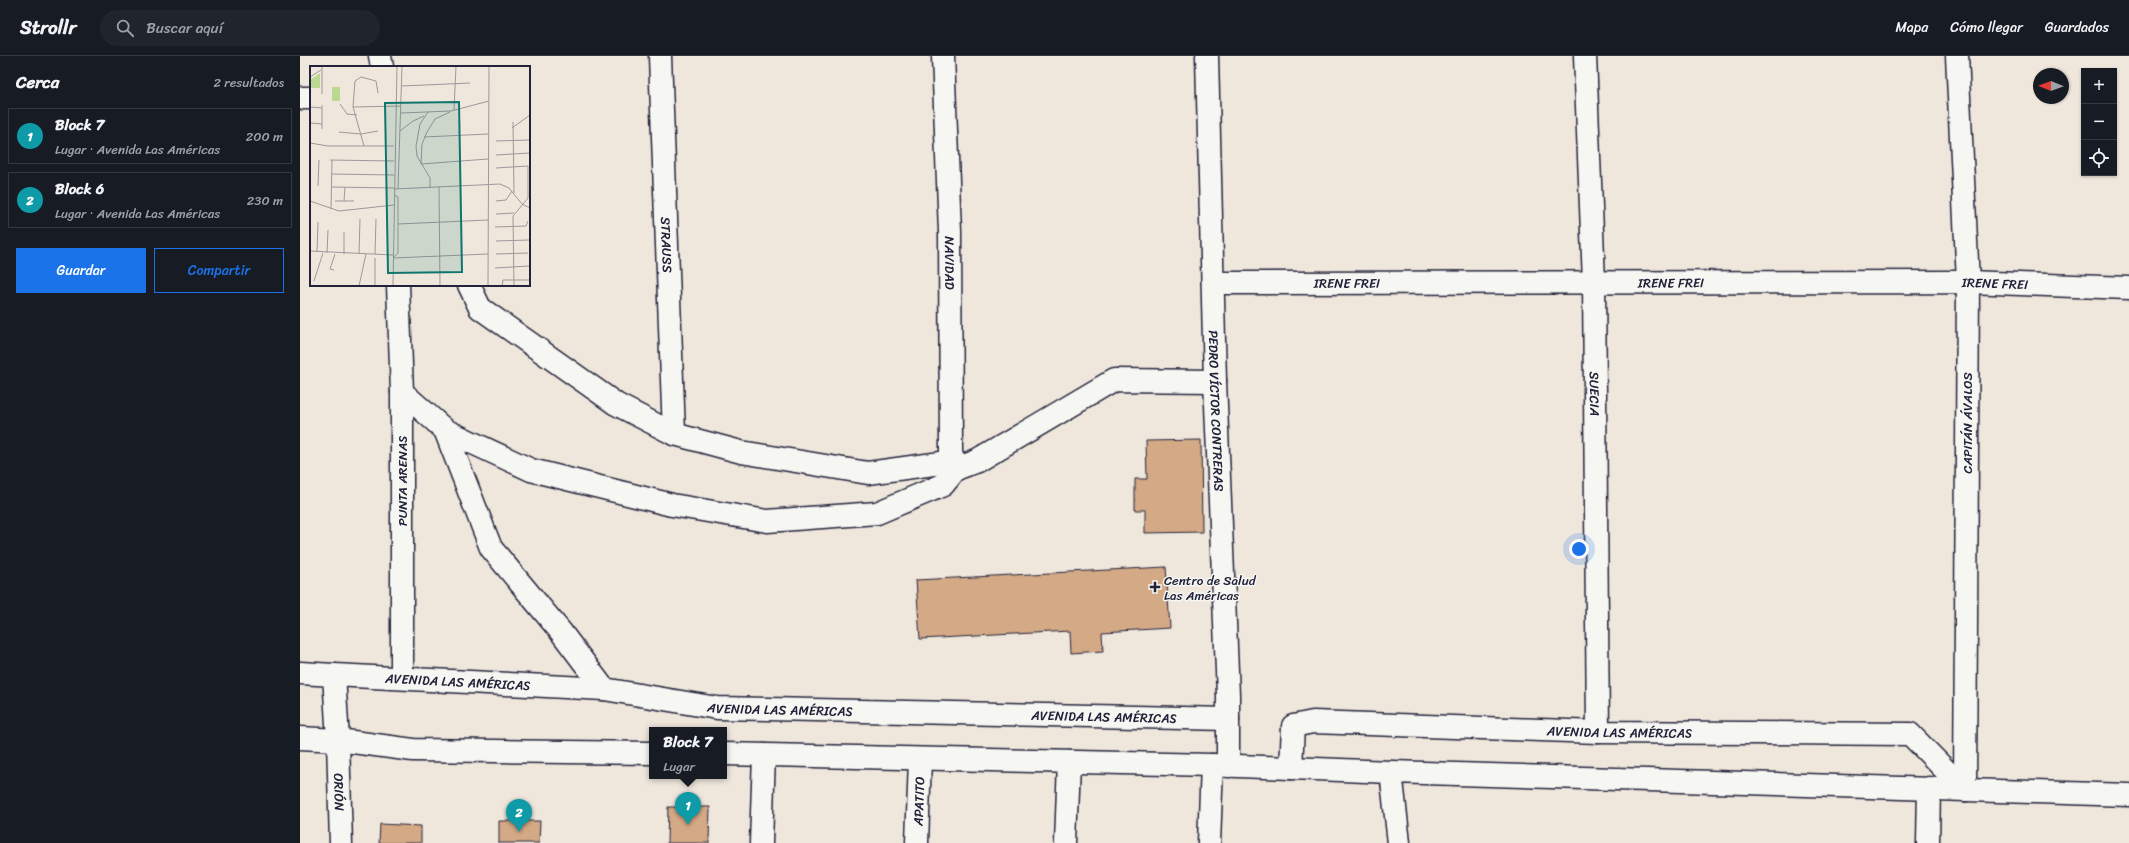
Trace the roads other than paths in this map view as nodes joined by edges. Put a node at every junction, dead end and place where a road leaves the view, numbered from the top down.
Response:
1 (380, 56) edge
2 (660, 56) edge
3 (943, 56) edge
4 (1207, 56) edge
5 (1585, 56) edge
6 (1957, 56) edge
7 (382, 66) edge
8 (1594, 282) junction
9 (1968, 282) junction
10 (1213, 283) junction
11 (398, 286) edge
12 (469, 286) edge
13 (2129, 288) edge
14 (1215, 381) junction
15 (402, 392) junction
16 (445, 430) junction
17 (674, 434) junction
18 (956, 469) junction
19 (300, 673) edge
20 (334, 675) junction
21 (402, 678) junction
22 (604, 689) junction
23 (1228, 719) junction
24 (1598, 732) junction
25 (300, 738) edge
26 (338, 740) junction
27 (649, 753) edge
28 (727, 754) edge
29 (764, 755) junction
30 (920, 759) junction
31 (1069, 762) junction
32 (1220, 765) junction
33 (1291, 768) junction
34 (1391, 772) junction
35 (1929, 788) junction
36 (1965, 790) junction
37 (2129, 795) edge
38 (341, 843) edge
39 (761, 843) edge
40 (917, 843) edge
41 (1066, 843) edge
42 (1209, 843) edge
43 (1399, 843) edge
44 (1928, 843) edge

1 - 7 street
2 - 17 street, STRAUSS
3 - 18 street, NAVIDAD
4 - 10 street, PEDRO VÍCTOR CONTRERAS
5 - 8 street, SUECIA
6 - 9 street, CAPITÁN ÁVALOS
8 - 9 street, IRENE FREI
8 - 10 street, IRENE FREI
8 - 24 street, SUECIA
9 - 13 street, IRENE FREI
9 - 36 street, CAPITÁN ÁVALOS
10 - 14 street, PEDRO VÍCTOR CONTRERAS
11 - 15 street, PUNTA ARENAS
12 - 17 street
14 - 18 street
14 - 23 street, PEDRO VÍCTOR CONTRERAS
15 - 16 street
15 - 21 street, PUNTA ARENAS
16 - 18 street
16 - 22 street
17 - 18 street
19 - 20 street, AVENIDA LAS AMÉRICAS
20 - 21 street, AVENIDA LAS AMÉRICAS
20 - 26 street
21 - 22 street, AVENIDA LAS AMÉRICAS
22 - 23 street, AVENIDA LAS AMÉRICAS
23 - 32 street, PEDRO VÍCTOR CONTRERAS
24 - 33 street, AVENIDA LAS AMÉRICAS
24 - 36 street, AVENIDA LAS AMÉRICAS
25 - 26 street
26 - 27 street
26 - 38 street, ORIÓN
28 - 29 street
29 - 30 street
29 - 39 street
30 - 31 street
30 - 40 street, APATITO
31 - 32 street
31 - 41 street
32 - 33 street
32 - 42 street, PEDRO VÍCTOR CONTRERAS
33 - 34 street
34 - 35 street
34 - 43 street
35 - 36 street
35 - 44 street
36 - 37 street

